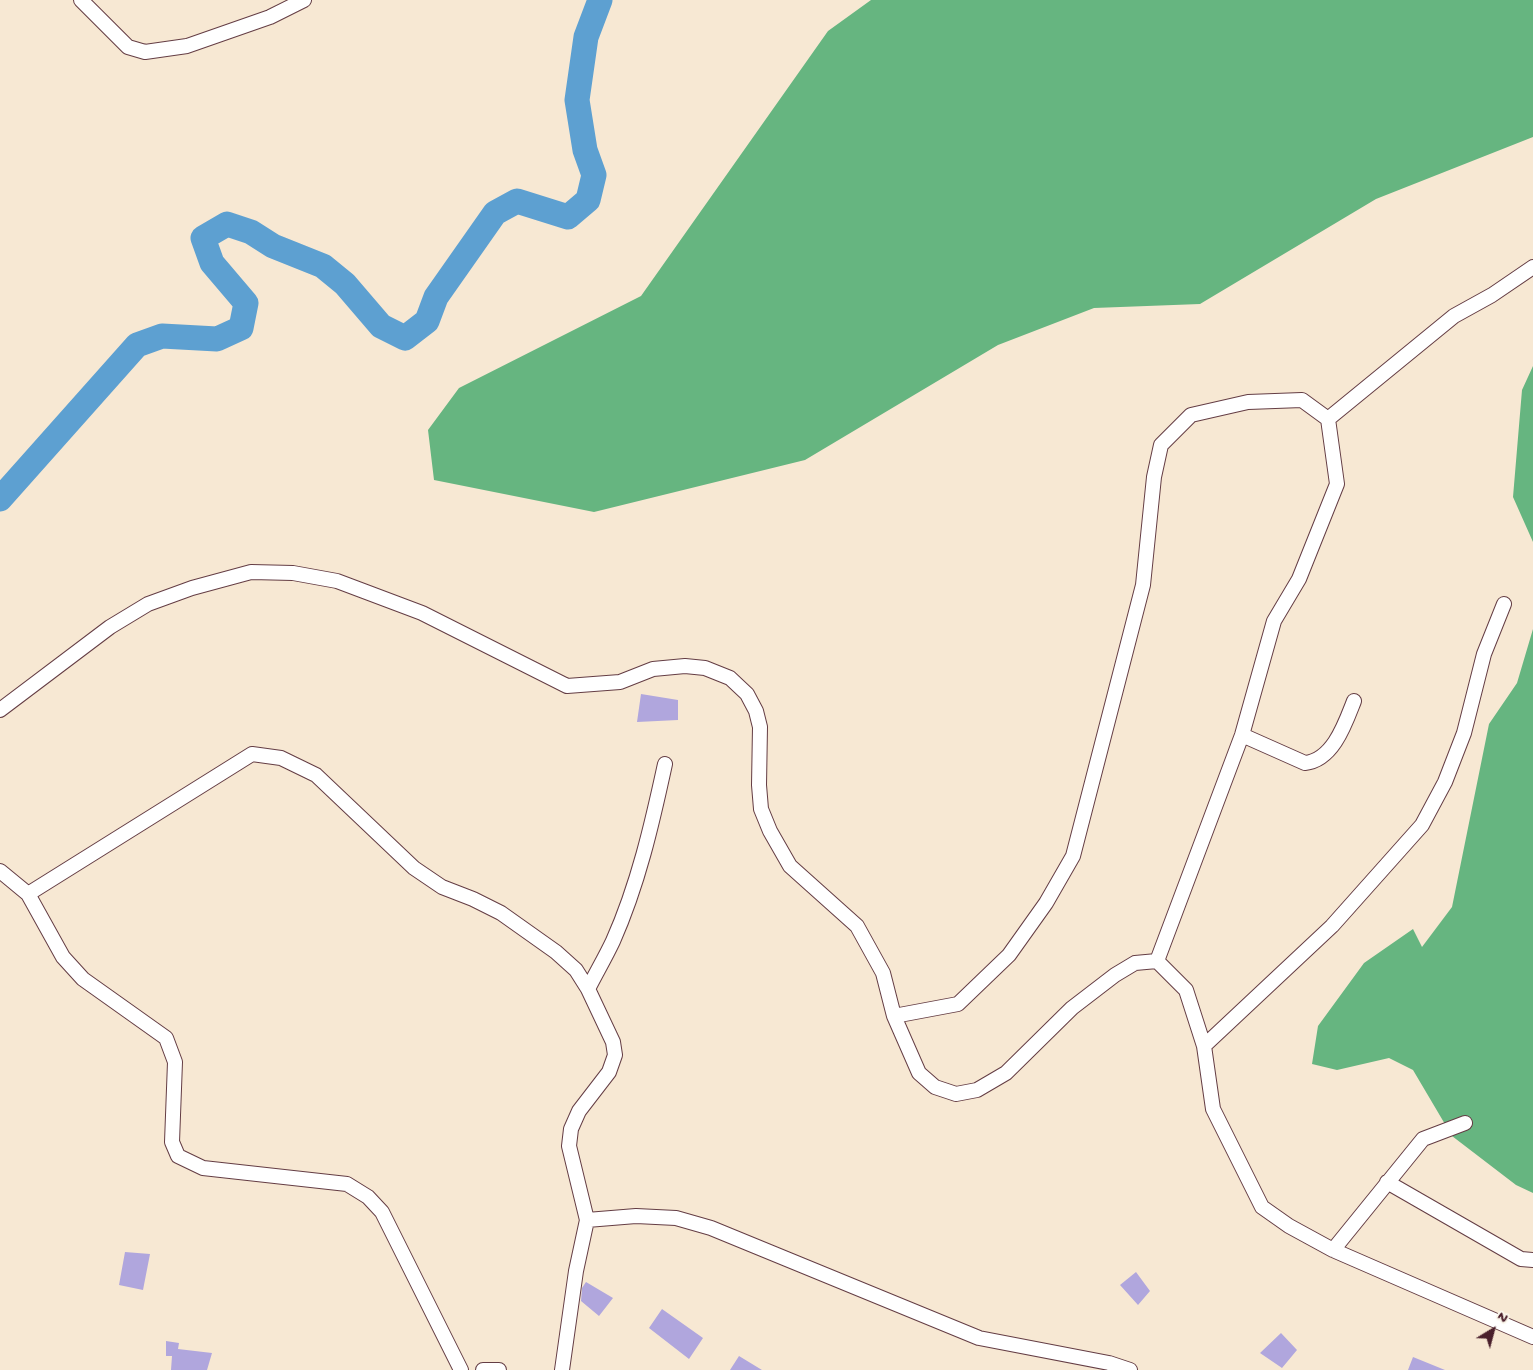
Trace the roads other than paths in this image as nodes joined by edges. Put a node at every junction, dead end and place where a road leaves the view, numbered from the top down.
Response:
1 (81, 0) edge
2 (304, 0) edge
3 (1533, 267) edge
4 (1328, 419) junction
5 (1504, 604) dead end
6 (1354, 701) dead end
7 (0, 710) edge
8 (1242, 735) junction
9 (665, 764) dead end
10 (0, 871) edge
11 (28, 894) junction
12 (1157, 961) junction
13 (588, 989) junction
14 (894, 1016) junction
15 (1204, 1046) junction
16 (1465, 1123) dead end
17 (1388, 1182) junction
18 (587, 1220) junction
19 (1332, 1250) junction
20 (1533, 1260) edge
21 (1533, 1337) edge
22 (461, 1370) edge
23 (483, 1370) edge
24 (499, 1370) edge
25 (562, 1370) edge
26 (1130, 1370) edge

1 - 2 street
3 - 4 street
4 - 8 street
4 - 14 street
5 - 15 street
6 - 8 street
7 - 14 street
8 - 12 street
9 - 13 street
10 - 11 street
11 - 13 street
11 - 22 street
12 - 14 street
12 - 15 street
13 - 18 street
15 - 19 street
16 - 17 street
17 - 19 street
17 - 20 street
18 - 25 street
18 - 26 street
19 - 21 street
23 - 24 street

